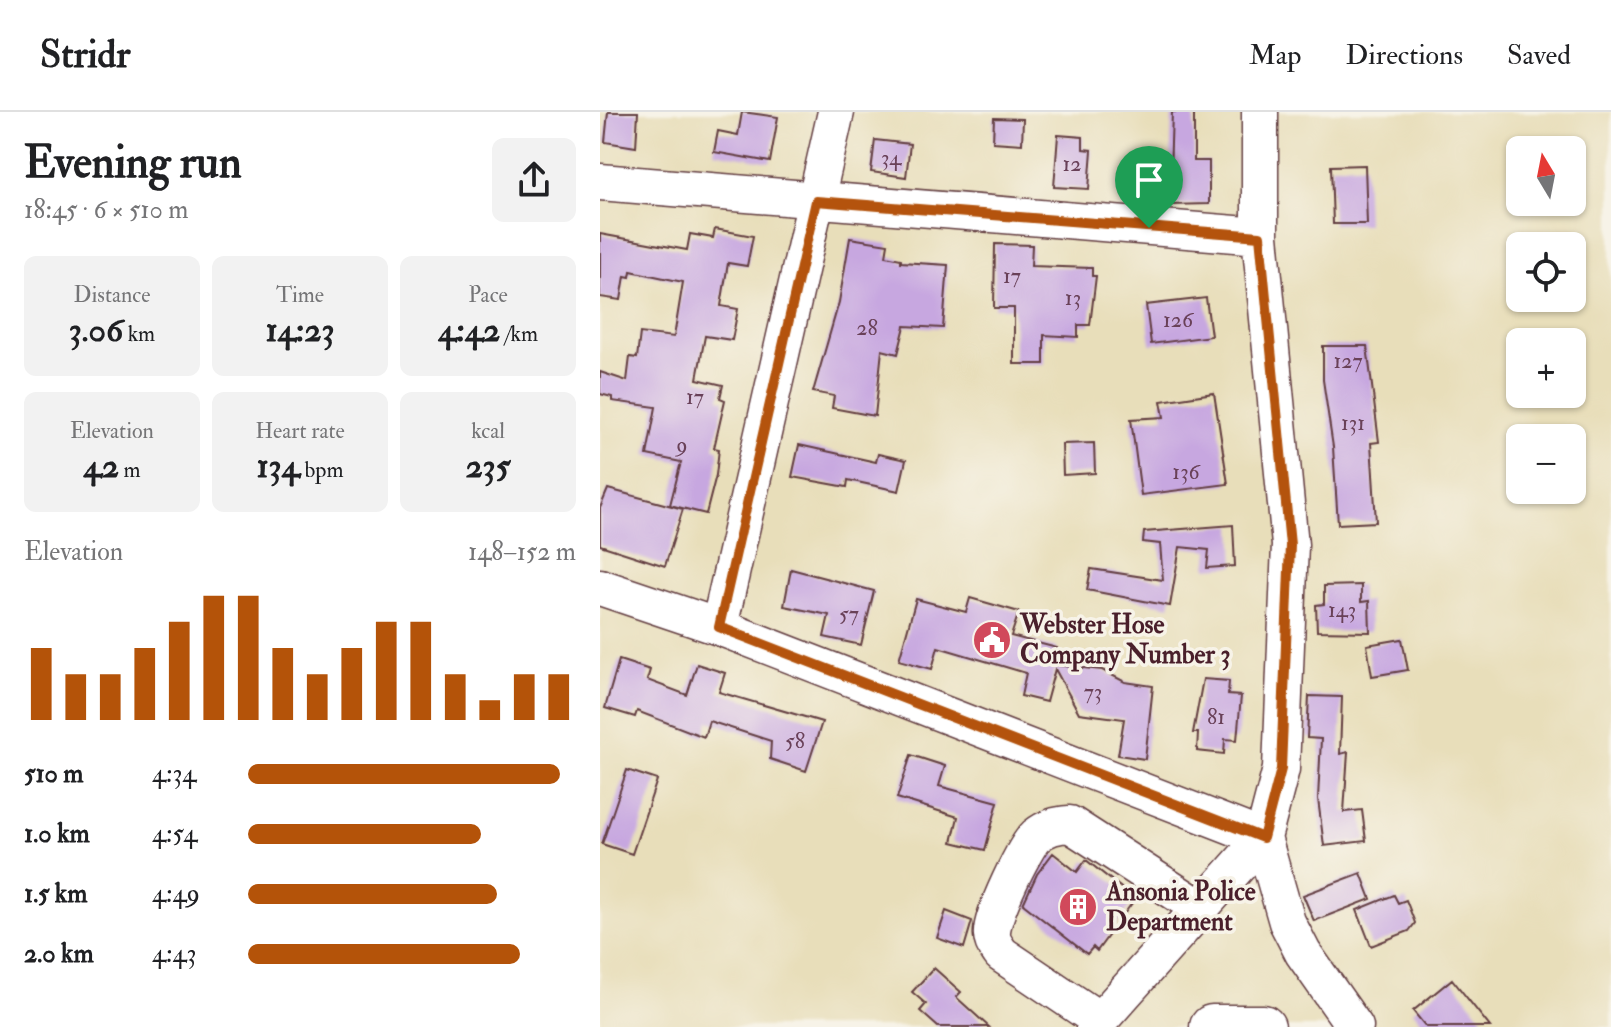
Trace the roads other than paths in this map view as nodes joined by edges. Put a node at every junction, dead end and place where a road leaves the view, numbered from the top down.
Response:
1 (836, 112) edge
2 (1260, 112) edge
3 (600, 182) edge
4 (816, 201) junction
5 (1260, 236) junction
6 (600, 587) edge
7 (719, 627) junction
8 (1263, 838) junction
9 (1200, 908) junction
10 (1096, 1024) edge
11 (1212, 1027) edge
12 (1263, 1027) edge
13 (1355, 1027) edge

1 - 4 street
2 - 5 street
3 - 4 street
4 - 5 street
4 - 7 street
5 - 8 street
6 - 7 street
7 - 8 street
8 - 9 street
8 - 13 street
9 - 10 street
9 - 10 street
11 - 12 main road

